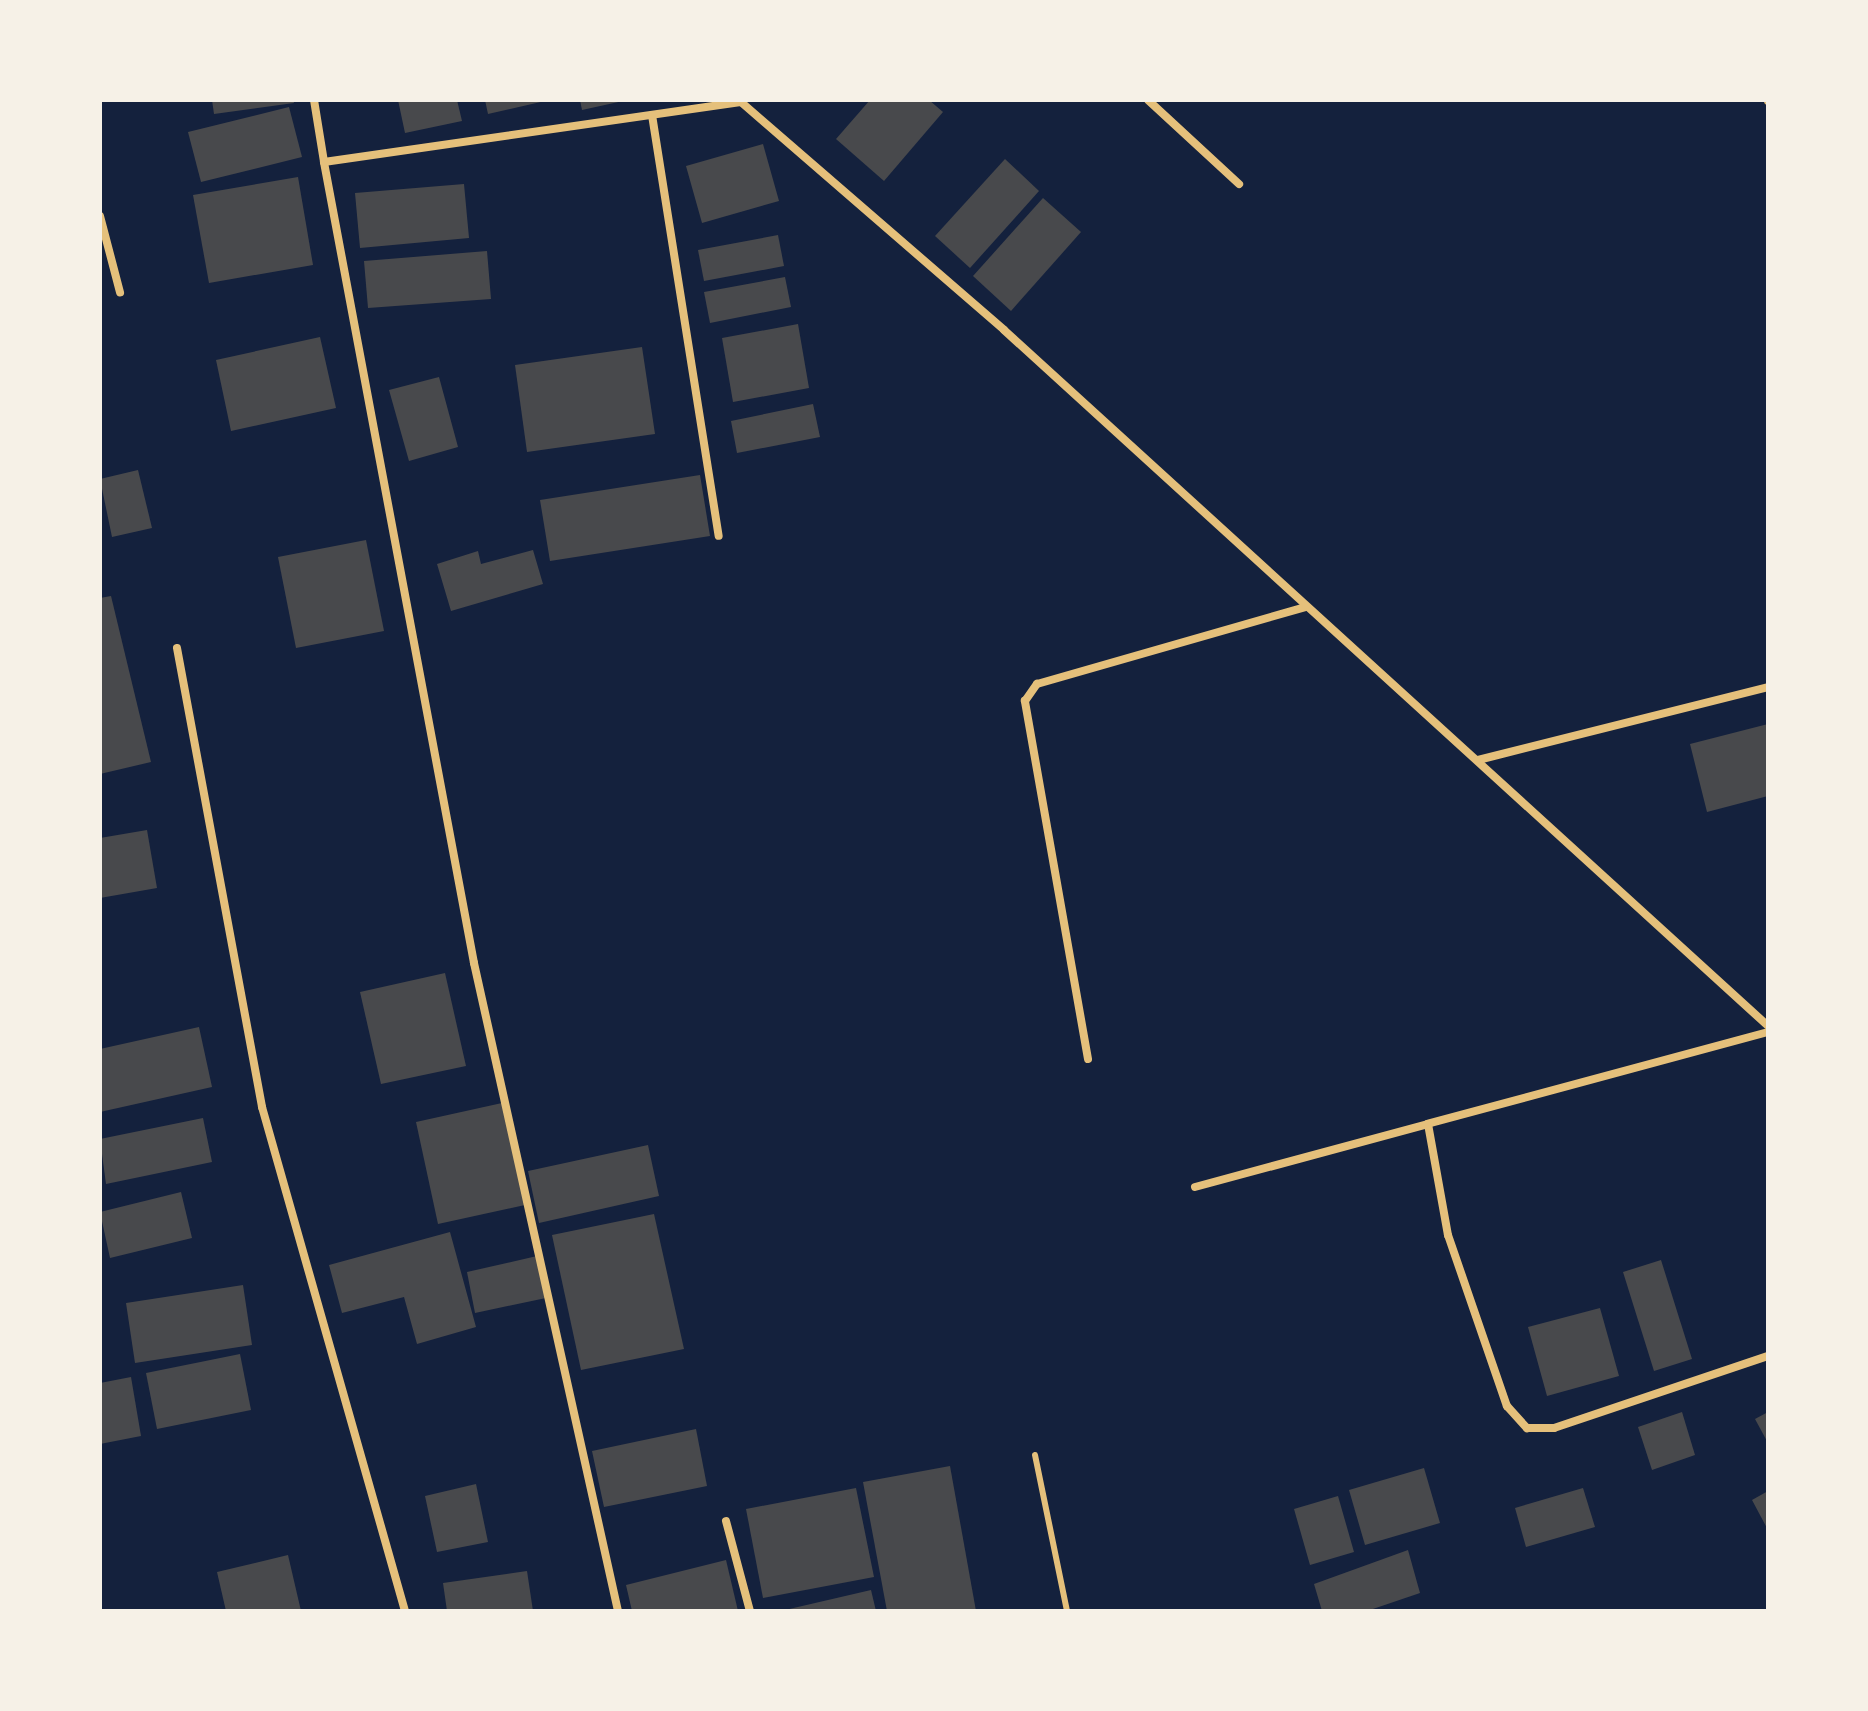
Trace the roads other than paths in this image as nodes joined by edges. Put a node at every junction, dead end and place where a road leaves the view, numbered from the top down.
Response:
1 (314, 100) edge
2 (1148, 100) edge
3 (741, 101) edge
4 (652, 115) junction
5 (324, 162) junction
6 (1239, 184) dead end
7 (100, 216) edge
8 (120, 292) dead end
9 (719, 536) dead end
10 (1305, 607) junction
11 (177, 648) dead end
12 (1768, 687) edge
13 (1478, 760) junction
14 (1768, 1026) edge
15 (1768, 1032) edge
16 (1088, 1059) dead end
17 (1428, 1124) junction
18 (1195, 1187) dead end
19 (1768, 1356) edge
20 (1035, 1455) dead end
21 (726, 1521) dead end
22 (405, 1611) edge
23 (618, 1611) edge
24 (750, 1611) edge
25 (1067, 1611) edge

1 - 5 street
2 - 6 street
3 - 4 street
3 - 10 street
4 - 5 street
4 - 9 street
5 - 23 street
7 - 8 street
10 - 13 street
10 - 16 street
11 - 22 street
12 - 13 street
13 - 14 street
15 - 17 street
17 - 18 street
17 - 19 street
20 - 25 lane
21 - 24 street

